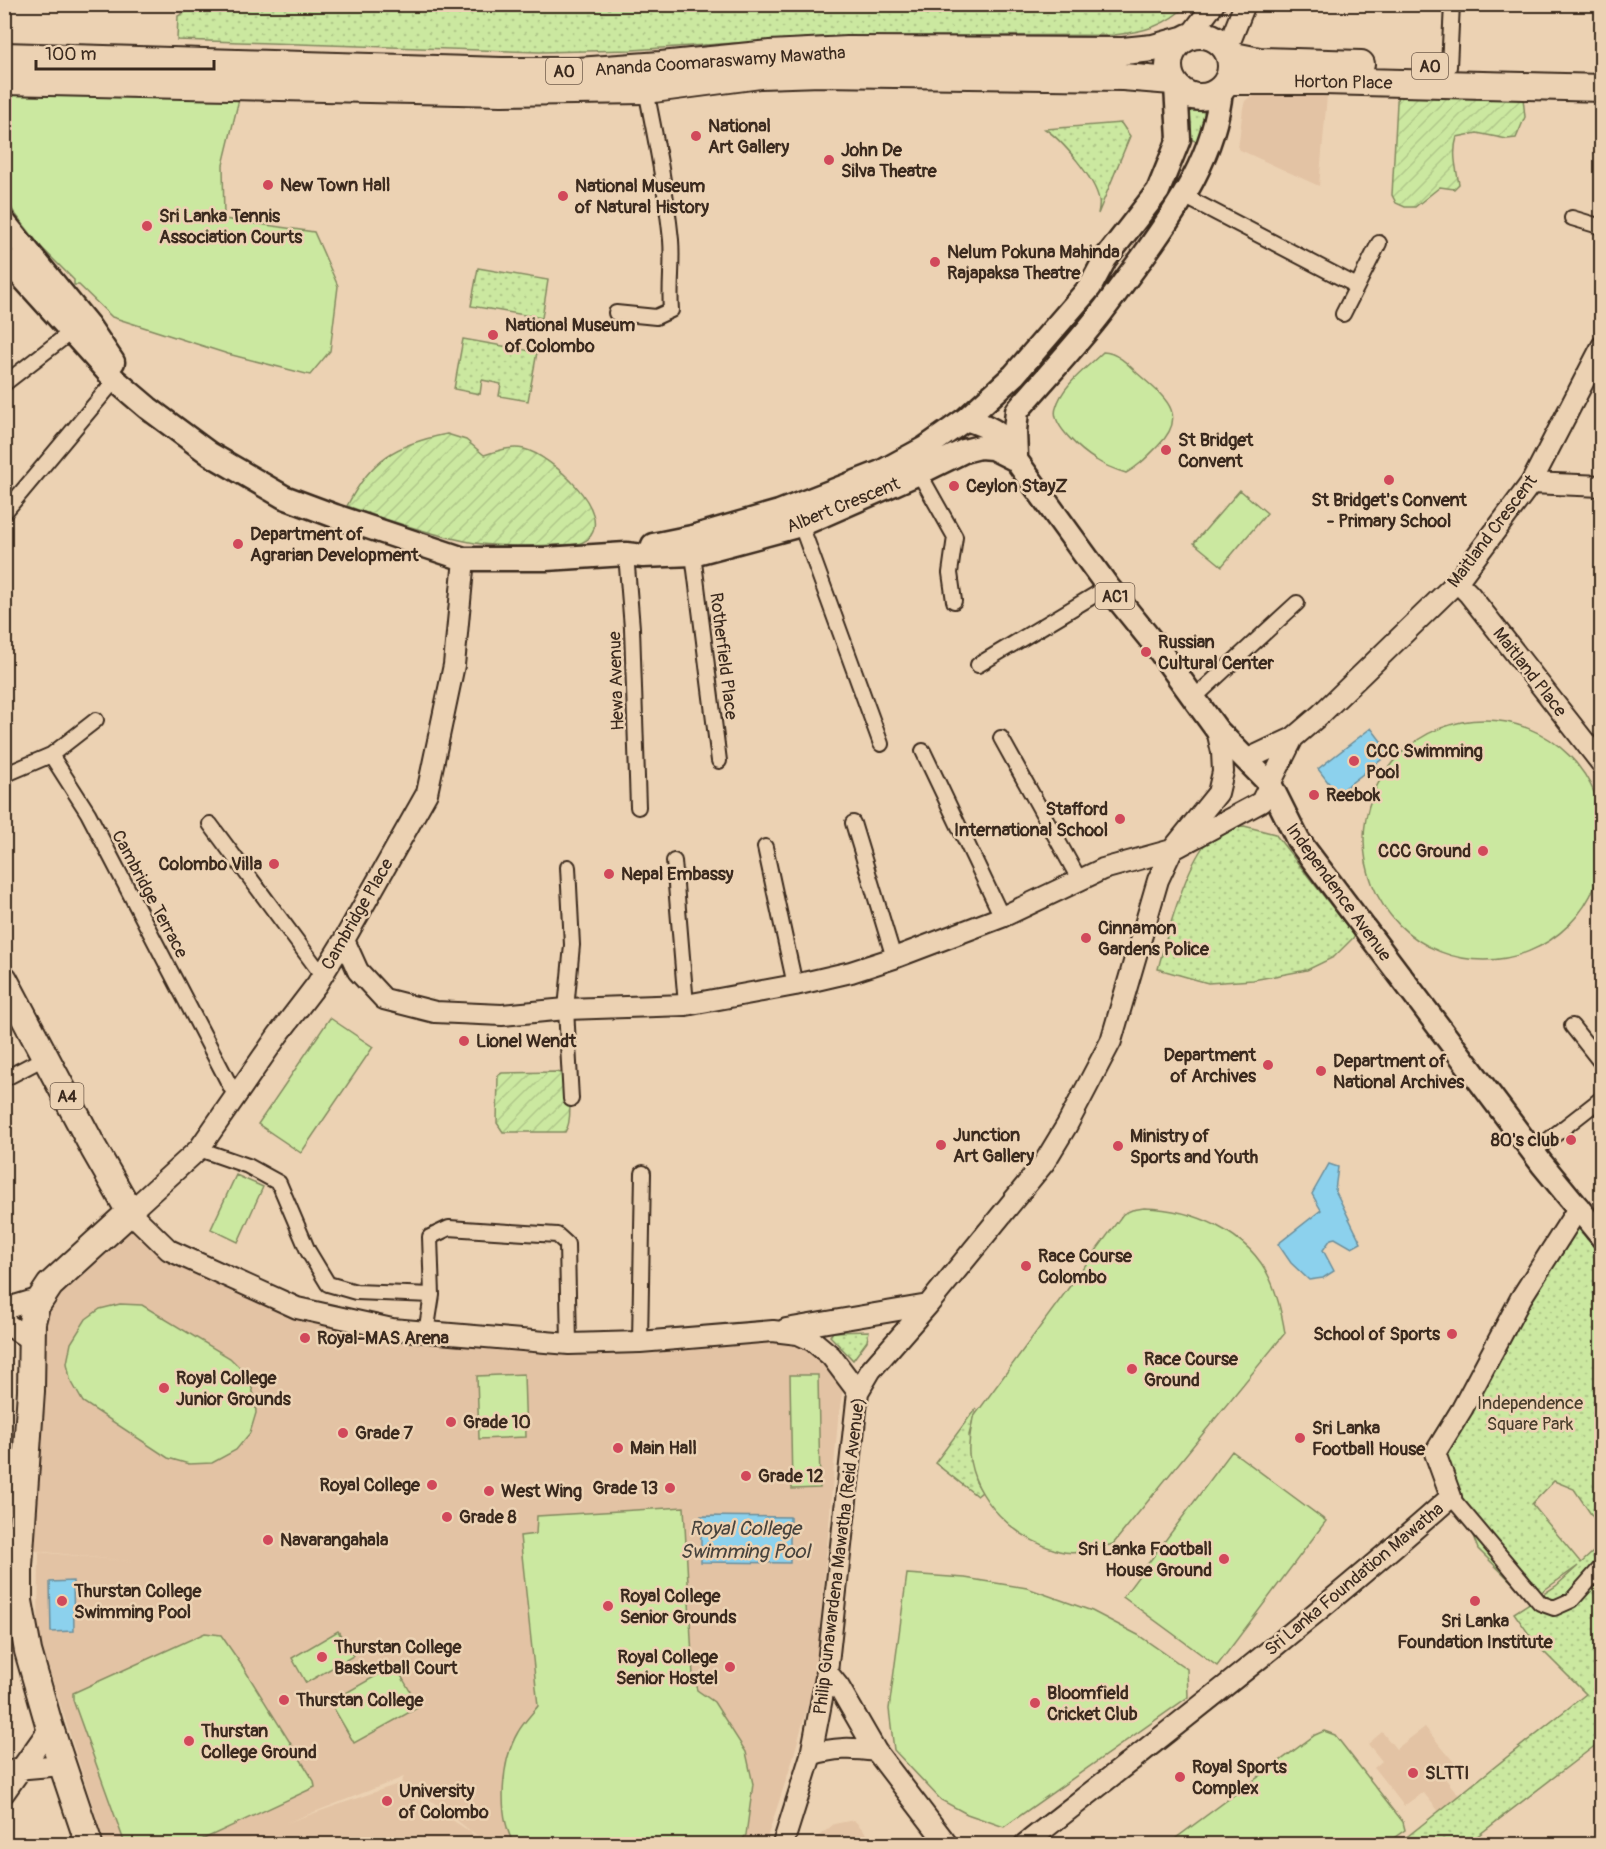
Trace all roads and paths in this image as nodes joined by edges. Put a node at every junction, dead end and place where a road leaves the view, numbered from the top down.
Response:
1 (1214, 4) edge
2 (1245, 4) edge
3 (1452, 4) edge
4 (1186, 38) junction
5 (1228, 52) junction
6 (4, 56) edge
7 (1449, 67) junction
8 (1602, 71) edge
9 (4, 81) edge
10 (43, 81) junction
11 (1174, 84) junction
12 (1224, 85) junction
13 (1602, 88) edge
14 (646, 90) junction
15 (4, 94) edge
16 (1184, 196) junction
17 (1572, 218) dead end
18 (4, 222) edge
19 (1602, 227) edge
20 (1379, 243) dead end
21 (4, 256) edge
22 (1357, 286) junction
23 (616, 313) dead end
24 (1343, 314) dead end
25 (71, 333) junction
26 (1602, 346) edge
27 (115, 380) junction
28 (4, 384) edge
29 (998, 390) junction
30 (137, 398) junction
31 (1017, 411) junction
32 (966, 419) junction
33 (1016, 460) junction
34 (919, 473) junction
35 (1531, 483) junction
36 (1602, 486) edge
37 (838, 488) junction
38 (4, 513) edge
39 (827, 513) junction
40 (801, 525) junction
41 (626, 554) junction
42 (693, 554) junction
43 (464, 559) junction
44 (1457, 582) junction
45 (1108, 587) junction
46 (954, 601) dead end
47 (1297, 603) dead end
48 (978, 665) dead end
49 (1194, 698) junction
50 (96, 720) dead end
51 (1217, 730) junction
52 (1001, 738) dead end
53 (1293, 738) junction
54 (881, 744) dead end
55 (923, 752) dead end
56 (51, 755) junction
57 (1248, 759) junction
58 (719, 761) dead end
59 (1602, 764) edge
60 (4, 775) edge
61 (1270, 784) junction
62 (639, 807) dead end
63 (853, 823) dead end
64 (210, 824) dead end
65 (765, 847) dead end
66 (1172, 850) junction
67 (674, 861) dead end
68 (568, 867) dead end
69 (1079, 879) junction
70 (1002, 917) junction
71 (344, 940) junction
72 (894, 958) junction
73 (322, 975) junction
74 (4, 980) edge
75 (795, 985) junction
76 (686, 1005) junction
77 (567, 1009) junction
78 (1572, 1026) dead end
79 (46, 1057) junction
80 (1602, 1064) edge
81 (4, 1079) edge
82 (236, 1097) junction
83 (1602, 1098) edge
84 (571, 1099) dead end
85 (199, 1149) junction
86 (1533, 1152) junction
87 (642, 1173) dead end
88 (1579, 1207) junction
89 (129, 1212) junction
90 (1602, 1237) edge
91 (432, 1295) junction
92 (41, 1299) junction
93 (928, 1305) junction
94 (4, 1309) edge
95 (4, 1322) edge
96 (773, 1331) junction
97 (426, 1333) junction
98 (32, 1341) junction
99 (640, 1342) junction
100 (569, 1344) junction
101 (858, 1392) junction
102 (1451, 1497) junction
103 (1602, 1566) edge
104 (11, 1567) edge
105 (827, 1672) junction
106 (50, 1728) junction
107 (876, 1750) junction
108 (811, 1755) junction
109 (62, 1765) junction
110 (24, 1767) junction
111 (4, 1772) edge
112 (4, 1793) edge
113 (89, 1845) edge
114 (783, 1845) edge
115 (947, 1845) edge
116 (1025, 1845) edge

1 - 4 main road
2 - 5 main road
3 - 7 street
4 - 5 highway, A0
4 - 6 highway, Ananda Coomaraswamy Mawatha / A0
4 - 11 highway
5 - 7 highway, Horton Place / A0
5 - 12 highway
7 - 8 highway, Horton Place / A0
9 - 10 highway, Ananda Coomaraswamy Mawatha / A0
10 - 14 highway, Ananda Coomaraswamy Mawatha / A0
10 - 15 main road
11 - 12 highway, A0
11 - 14 highway, Ananda Coomaraswamy Mawatha / A0
11 - 29 main road, Albert Crescent
12 - 13 highway, Horton Place / A0
12 - 16 main road
14 - 23 street
16 - 22 street
16 - 31 main road
17 - 19 street
18 - 30 main road
20 - 22 street
21 - 25 main road, Albert Crescent
22 - 24 street
25 - 27 main road, Albert Crescent
25 - 28 street
26 - 35 main road, Maitland Crescent
27 - 30 main road, Albert Crescent
27 - 38 street
29 - 31 main road
29 - 32 main road, Albert Crescent
30 - 43 main road, Albert Crescent
31 - 33 main road
32 - 33 main road, Independence Avenue
32 - 37 main road, Albert Crescent
33 - 34 main road, Albert Crescent
33 - 45 main road, Independence Avenue / AC1
34 - 39 main road, Albert Crescent
34 - 46 street
35 - 36 main road
35 - 44 main road, Maitland Crescent
37 - 39 main road
37 - 41 main road, Albert Crescent
39 - 40 main road, Albert Crescent
40 - 42 main road, Albert Crescent
40 - 54 street
41 - 42 main road, Albert Crescent
41 - 43 main road, Albert Crescent
41 - 62 street, Hewa Avenue
42 - 58 street, Rotherfield Place
43 - 71 main road, Cambridge Place
44 - 53 main road, Maitland Crescent
44 - 59 main road, Maitland Place
45 - 48 street
45 - 49 main road, Independence Avenue / AC1
47 - 49 street
49 - 51 main road, Independence Avenue / AC1
50 - 56 street
51 - 57 main road, Independence Avenue / AC1
51 - 66 main road, Philip Gunawardena Mawatha (Reid Avenue)
52 - 69 street
53 - 57 main road, Maitland Crescent
53 - 61 main road, Maitland Crescent
55 - 70 street
56 - 60 street
56 - 82 street, Cambridge Terrace
57 - 61 main road, Independence Avenue / AC1
61 - 66 main road, Maitland Crescent
61 - 86 main road, Independence Avenue / AC1
63 - 72 street
64 - 73 street
65 - 75 street
66 - 69 main road, Maitland Crescent
66 - 93 main road, Philip Gunawardena Mawatha (Reid Avenue)
67 - 76 street
68 - 77 street
69 - 70 main road, Maitland Crescent
70 - 72 main road, Maitland Crescent
71 - 73 main road, Cambridge Place
71 - 77 main road, Maitland Crescent
72 - 75 main road, Maitland Crescent
73 - 82 main road, Cambridge Place
74 - 79 highway, A4
75 - 76 main road, Maitland Crescent
76 - 77 main road, Maitland Crescent
77 - 84 street
78 - 80 street
79 - 81 street
79 - 89 highway, A4
82 - 85 main road, Cambridge Place
83 - 86 street
85 - 89 main road, Cambridge Place
85 - 91 street
86 - 88 main road, Independence Avenue / AC1
87 - 99 street
88 - 90 main road, Independence Avenue / AC1
88 - 102 main road, Sri Lanka Foundation Mawatha
89 - 92 highway
89 - 97 main road
91 - 97 street
91 - 100 street
92 - 94 main road
92 - 98 highway
93 - 96 main road
93 - 101 main road, Philip Gunawardena Mawatha (Reid Avenue)
95 - 98 main road
96 - 99 main road
96 - 101 main road
97 - 100 main road
98 - 104 highway
99 - 100 main road
101 - 105 main road, Philip Gunawardena Mawatha (Reid Avenue)
102 - 103 street
102 - 116 main road, Sri Lanka Foundation Mawatha
104 - 106 highway
105 - 107 main road
105 - 108 main road, Philip Gunawardena Mawatha (Reid Avenue)
106 - 109 highway
106 - 110 main road
107 - 108 main road
107 - 115 main road
108 - 114 main road, Philip Gunawardena Mawatha (Reid Avenue)
109 - 110 main road
109 - 113 highway
110 - 111 main road
110 - 112 main road

